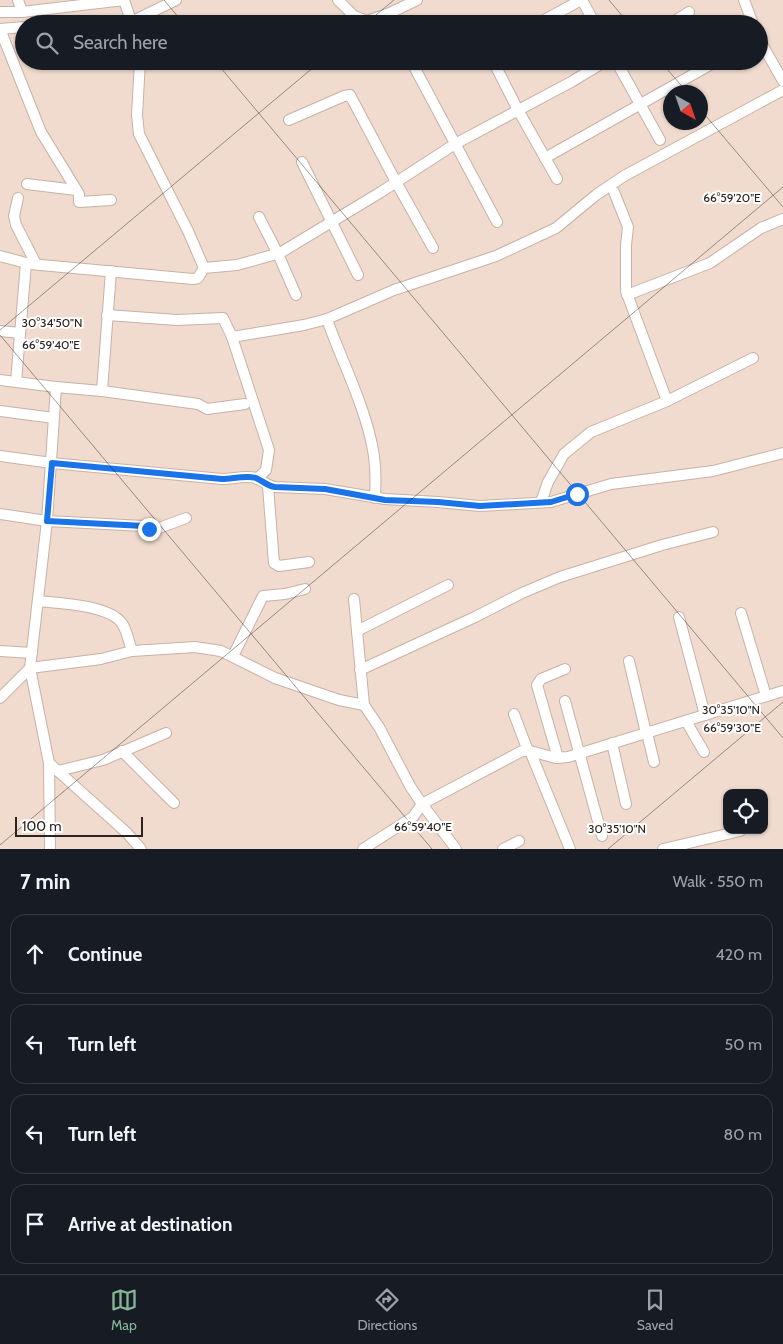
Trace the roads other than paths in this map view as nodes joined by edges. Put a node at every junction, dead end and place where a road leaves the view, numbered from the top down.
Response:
1 (18, 0) edge
2 (124, 0) edge
3 (176, 0) edge
4 (338, 0) edge
5 (417, 0) edge
6 (582, 0) edge
7 (744, 0) edge
8 (90, 2) edge
9 (57, 4) edge
10 (0, 12) edge
11 (22, 12) junction
12 (689, 12) dead end
13 (390, 13) joint
14 (129, 15) edge
15 (147, 15) edge
16 (353, 15) edge
17 (384, 15) edge
18 (554, 15) edge
19 (590, 15) edge
20 (684, 15) edge
21 (750, 15) edge
22 (15, 28) edge
23 (0, 29) edge
24 (768, 55) edge
25 (15, 67) edge
26 (16, 70) edge
27 (139, 70) edge
28 (416, 70) edge
29 (498, 70) edge
30 (590, 70) edge
31 (621, 70) edge
32 (701, 70) edge
33 (783, 82) edge
34 (783, 90) edge
35 (639, 104) junction
36 (518, 110) junction
37 (289, 120) dead end
38 (660, 140) dead end
39 (455, 144) junction
40 (545, 158) junction
41 (302, 162) dead end
42 (557, 178) dead end
43 (396, 182) junction
44 (27, 184) dead end
45 (76, 190) junction
46 (614, 192) dead end
47 (18, 198) dead end
48 (111, 200) dead end
49 (259, 217) dead end
50 (783, 219) edge
51 (332, 221) junction
52 (497, 222) dead end
53 (433, 248) dead end
54 (278, 254) junction
55 (0, 256) edge
56 (31, 263) junction
57 (204, 268) junction
58 (111, 271) junction
59 (358, 275) dead end
60 (627, 294) junction
61 (296, 295) dead end
62 (107, 316) junction
63 (329, 325) dead end
64 (0, 331) edge
65 (20, 334) junction
66 (232, 337) junction
67 (754, 358) dead end
68 (0, 380) edge
69 (16, 382) junction
70 (56, 387) junction
71 (102, 391) junction
72 (667, 401) junction
73 (245, 404) dead end
74 (0, 411) edge
75 (54, 418) junction
76 (783, 453) edge
77 (0, 456) edge
78 (52, 463) junction
79 (257, 478) junction
80 (268, 486) junction
81 (375, 498) junction
82 (541, 502) junction
83 (0, 514) edge
84 (186, 518) dead end
85 (47, 521) junction
86 (713, 532) dead end
87 (309, 562) dead end
88 (448, 585) dead end
89 (305, 589) dead end
90 (354, 599) dead end
91 (38, 601) junction
92 (741, 613) dead end
93 (679, 617) dead end
94 (357, 632) junction
95 (132, 650) junction
96 (0, 651) edge
97 (32, 653) junction
98 (233, 656) junction
99 (629, 661) dead end
100 (30, 668) junction
101 (565, 669) dead end
102 (360, 670) junction
103 (783, 691) edge
104 (766, 696) junction
105 (0, 698) edge
106 (565, 701) dead end
107 (364, 705) junction
108 (514, 714) dead end
109 (705, 715) junction
110 (686, 721) junction
111 (166, 733) dead end
112 (647, 733) junction
113 (612, 743) junction
114 (122, 751) junction
115 (529, 751) junction
116 (704, 752) dead end
117 (580, 754) junction
118 (558, 758) junction
119 (654, 762) dead end
120 (49, 763) junction
121 (58, 771) junction
122 (174, 803) dead end
123 (422, 804) junction
124 (626, 804) dead end
125 (727, 834) edge
126 (602, 836) dead end
127 (518, 841) dead end
128 (50, 849) edge
129 (141, 849) edge
130 (363, 849) edge
131 (456, 849) edge
132 (503, 849) edge
133 (570, 849) edge
134 (663, 849) edge

1 - 11 street
2 - 8 street
2 - 14 street
3 - 15 street
4 - 16 street
5 - 13 street
6 - 18 street
6 - 19 street
7 - 21 street
8 - 9 street
9 - 11 street
10 - 11 street
12 - 20 street
13 - 17 street
22 - 23 street
23 - 25 street
24 - 33 street
26 - 45 street
27 - 57 street
28 - 39 street
29 - 36 street
30 - 36 street
31 - 35 street
32 - 35 street
34 - 66 street
35 - 38 street
35 - 40 street
36 - 39 street
36 - 40 street
37 - 43 street
39 - 43 street
39 - 52 street
40 - 42 street
41 - 51 street
43 - 51 street
43 - 53 street
44 - 45 street
45 - 48 street
46 - 60 street
47 - 56 street
49 - 54 street
50 - 60 street
51 - 54 street
51 - 59 street
54 - 57 street
54 - 61 street
55 - 56 street
56 - 58 street
56 - 65 street
57 - 58 street
58 - 62 street
60 - 72 street
62 - 66 street
62 - 71 street
63 - 81 street
64 - 65 street
65 - 69 street
66 - 79 street
67 - 72 street
68 - 69 street
69 - 70 street
70 - 71 street
70 - 75 street
71 - 73 street
72 - 82 street
74 - 75 street
75 - 78 street
76 - 82 street
77 - 78 street
78 - 79 street
78 - 85 street
79 - 80 street
80 - 81 street
80 - 87 street
81 - 82 street
83 - 85 street
84 - 85 street
85 - 91 street
86 - 102 street
88 - 94 street
89 - 98 street
90 - 94 street
91 - 95 street
91 - 97 street
92 - 104 street
93 - 109 street
94 - 102 street
95 - 98 street
95 - 100 street
96 - 97 street
97 - 100 street
98 - 107 street
99 - 112 street
100 - 105 street
100 - 120 street
101 - 118 street
102 - 107 street
103 - 104 street
104 - 109 street
106 - 117 street
107 - 123 street
108 - 115 street
109 - 110 street
110 - 112 street
110 - 116 street
111 - 114 street
112 - 113 street
112 - 119 street
113 - 117 street
113 - 124 street
114 - 121 street
114 - 122 street
115 - 118 street
115 - 123 street
115 - 133 street
117 - 118 street
117 - 126 street
120 - 121 street
120 - 128 street
121 - 129 street
123 - 130 street
123 - 131 street
125 - 134 street
127 - 132 street

